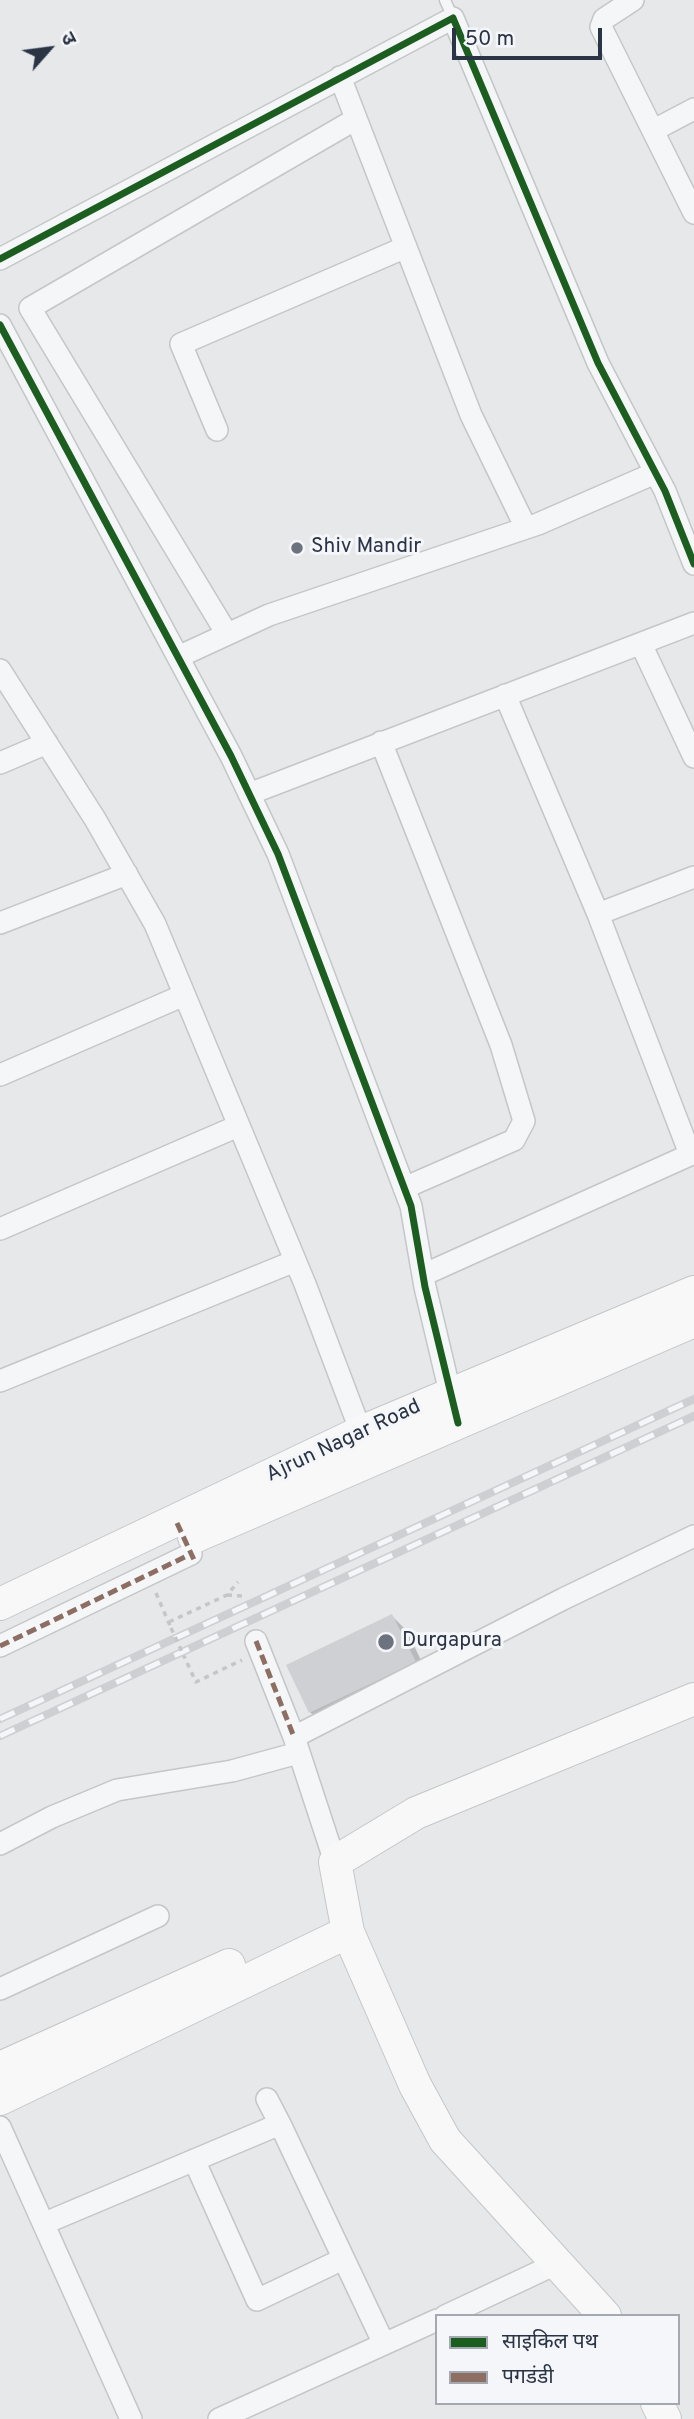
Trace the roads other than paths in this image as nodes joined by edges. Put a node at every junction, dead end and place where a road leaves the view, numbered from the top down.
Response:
1 (633, 0) edge
2 (449, 9) edge
3 (340, 76) junction
4 (694, 110) edge
5 (356, 119) junction
6 (654, 130) junction
7 (694, 213) edge
8 (406, 247) junction
9 (0, 259) edge
10 (0, 325) edge
11 (67, 369) junction
12 (34, 389) junction
13 (217, 430) dead end
14 (655, 473) junction
15 (526, 528) junction
16 (694, 564) edge
17 (694, 623) edge
18 (227, 634) junction
19 (641, 644) junction
20 (178, 657) junction
21 (0, 670) edge
22 (505, 695) junction
23 (381, 742) junction
24 (47, 743) junction
25 (694, 757) edge
26 (0, 763) edge
27 (250, 794) junction
28 (127, 874) junction
29 (694, 877) edge
30 (598, 914) junction
31 (0, 923) edge
32 (184, 995) junction
33 (0, 1075) edge
34 (237, 1126) junction
35 (692, 1153) edge
36 (404, 1188) junction
37 (0, 1229) edge
38 (295, 1261) junction
39 (423, 1275) junction
40 (694, 1292) edge
41 (694, 1321) edge
42 (0, 1381) edge
43 (449, 1393) junction
44 (458, 1423) junction
45 (361, 1433) junction
46 (177, 1522) junction
47 (694, 1536) edge
48 (0, 1604) edge
49 (0, 1626) edge
50 (0, 1646) edge
51 (258, 1646) road end
52 (694, 1699) edge
53 (296, 1745) junction
54 (0, 1844) edge
55 (335, 1862) junction
56 (158, 1916) dead end
57 (346, 1923) junction
58 (0, 1989) edge
59 (0, 2068) edge
60 (0, 2099) edge
61 (267, 2099) dead end
62 (279, 2124) junction
63 (0, 2127) edge
64 (194, 2160) junction
65 (45, 2224) junction
66 (343, 2259) junction
67 (558, 2263) junction
68 (449, 2314) edge
69 (603, 2314) edge
70 (435, 2321) edge
71 (384, 2344) junction
72 (131, 2419) edge
73 (219, 2419) edge

1 - 6 street
2 - 3 street
2 - 14 street
3 - 5 street
3 - 9 street
4 - 6 street
5 - 8 street
5 - 11 street
6 - 7 street
8 - 13 street
8 - 15 street
10 - 12 street
11 - 12 street
11 - 18 street
12 - 20 street
14 - 15 street
14 - 16 street
15 - 18 street
17 - 19 street
18 - 20 street
19 - 22 street
19 - 25 street
20 - 27 street
21 - 24 street
22 - 23 street
22 - 30 street
23 - 27 street
23 - 36 street
24 - 26 street
24 - 28 street
27 - 36 street
28 - 31 street
28 - 32 street
29 - 30 street
30 - 35 street
32 - 33 street
32 - 34 street
34 - 37 street
34 - 38 street
35 - 39 street
36 - 39 street
38 - 42 street
38 - 45 street
39 - 43 street
40 - 43 street, Ajrun Nagar Road
41 - 44 street, Ajrun Nagar Road
43 - 44 street
43 - 45 street, Ajrun Nagar Road
44 - 49 street, Ajrun Nagar Road
45 - 46 street, Ajrun Nagar Road
46 - 48 street, Ajrun Nagar Road
46 - 50 street
47 - 53 street
51 - 53 street
52 - 55 street
53 - 54 street
53 - 55 street
55 - 57 street
56 - 58 street
57 - 59 street
57 - 60 street
57 - 67 street
61 - 62 street
62 - 64 street
62 - 66 street
63 - 65 street
64 - 65 street
64 - 66 street
65 - 72 street
66 - 71 street
67 - 68 street
67 - 69 street
70 - 71 street
71 - 73 street

